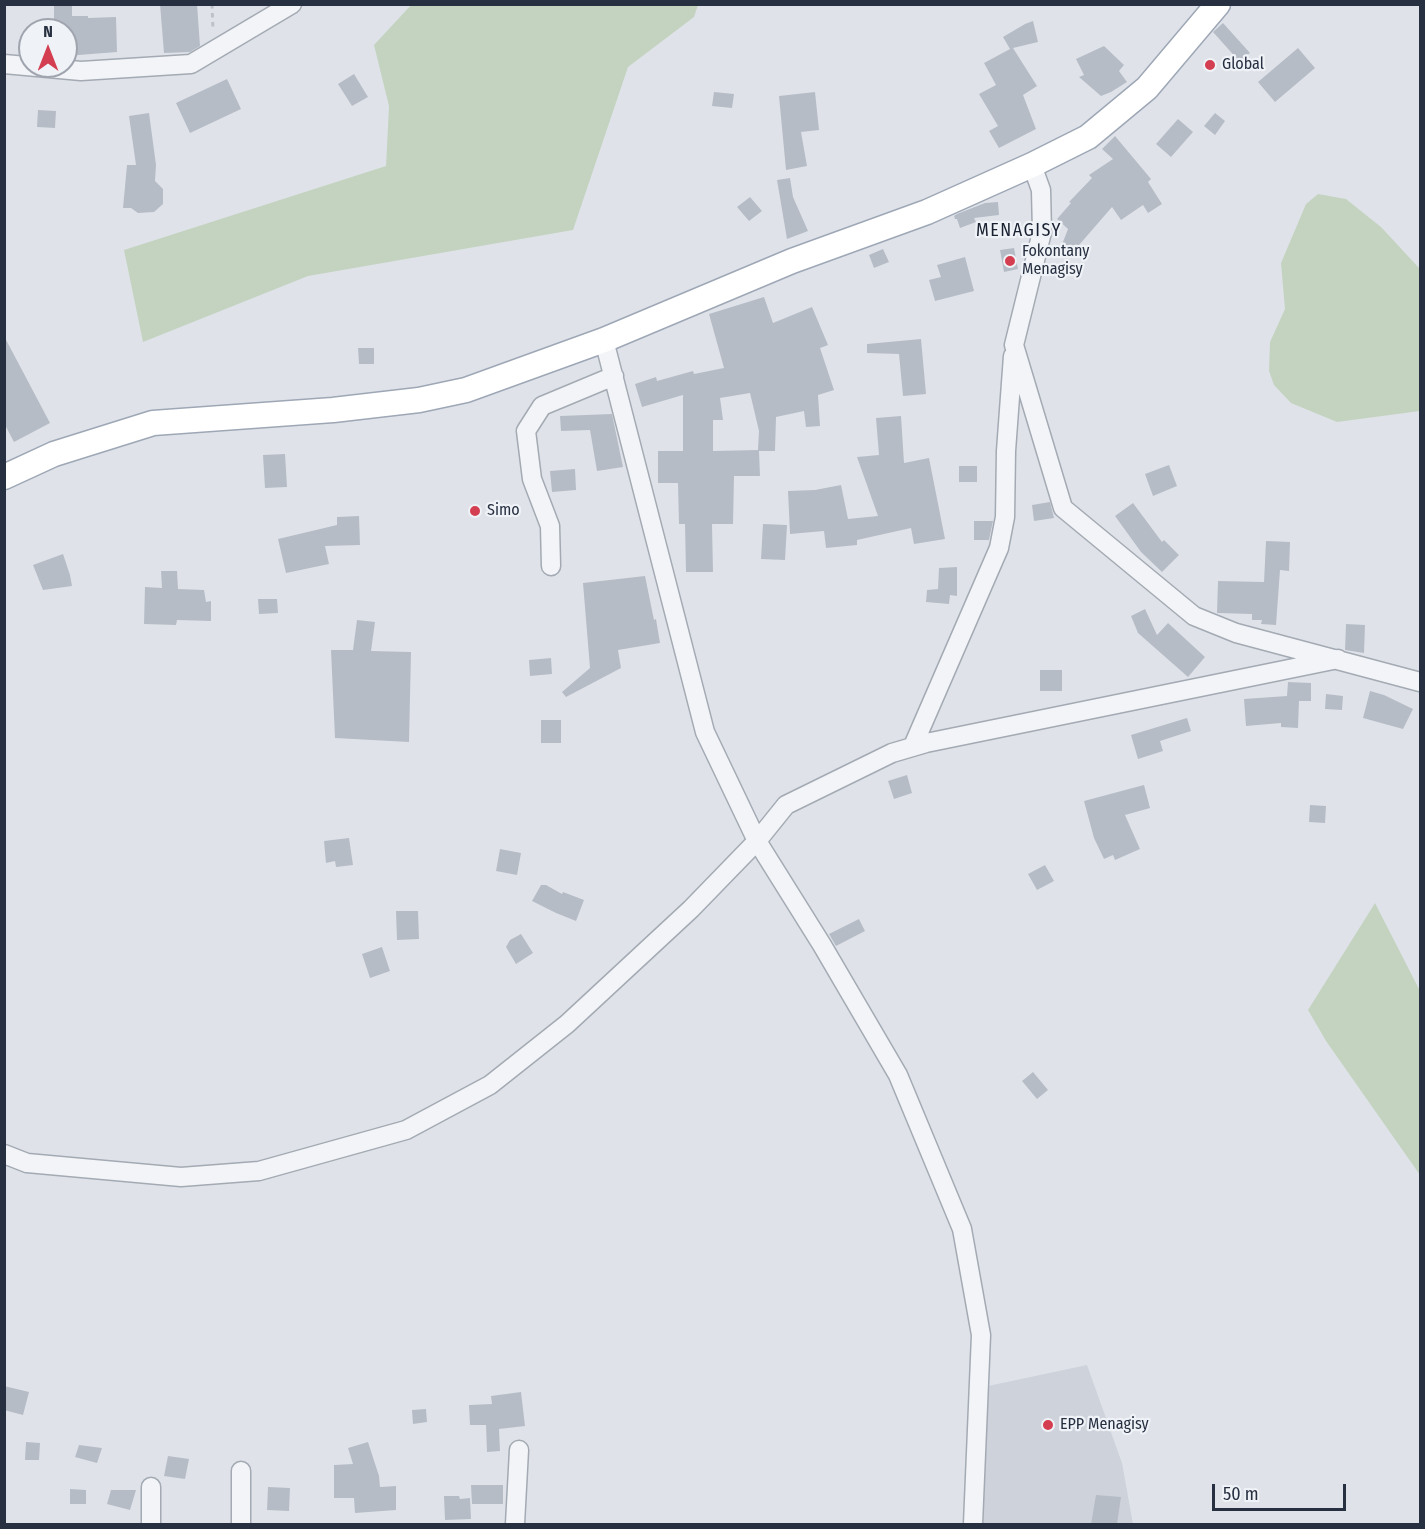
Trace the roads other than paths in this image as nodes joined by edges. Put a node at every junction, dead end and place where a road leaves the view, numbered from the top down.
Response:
1 (291, 4) edge
2 (1218, 4) edge
3 (4, 64) edge
4 (1032, 165) junction
5 (604, 340) junction
6 (1014, 345) junction
7 (614, 376) junction
8 (6, 474) edge
9 (551, 566) dead end
10 (1338, 659) junction
11 (1420, 682) edge
12 (913, 747) junction
13 (757, 841) junction
14 (4, 1154) edge
15 (27, 1163) junction
16 (4, 1168) edge
17 (519, 1450) dead end
18 (241, 1471) dead end
19 (151, 1487) dead end
20 (152, 1524) edge
21 (240, 1524) edge
22 (515, 1524) edge
23 (973, 1524) edge

1 - 3 street
2 - 4 main road
4 - 5 main road
4 - 6 street
5 - 7 street
5 - 8 main road
6 - 10 street
6 - 12 street
7 - 9 street
7 - 13 street
10 - 11 street
10 - 12 street
12 - 13 street
13 - 15 street
13 - 23 street
14 - 15 street
15 - 16 street
17 - 22 street
18 - 21 street
19 - 20 street

